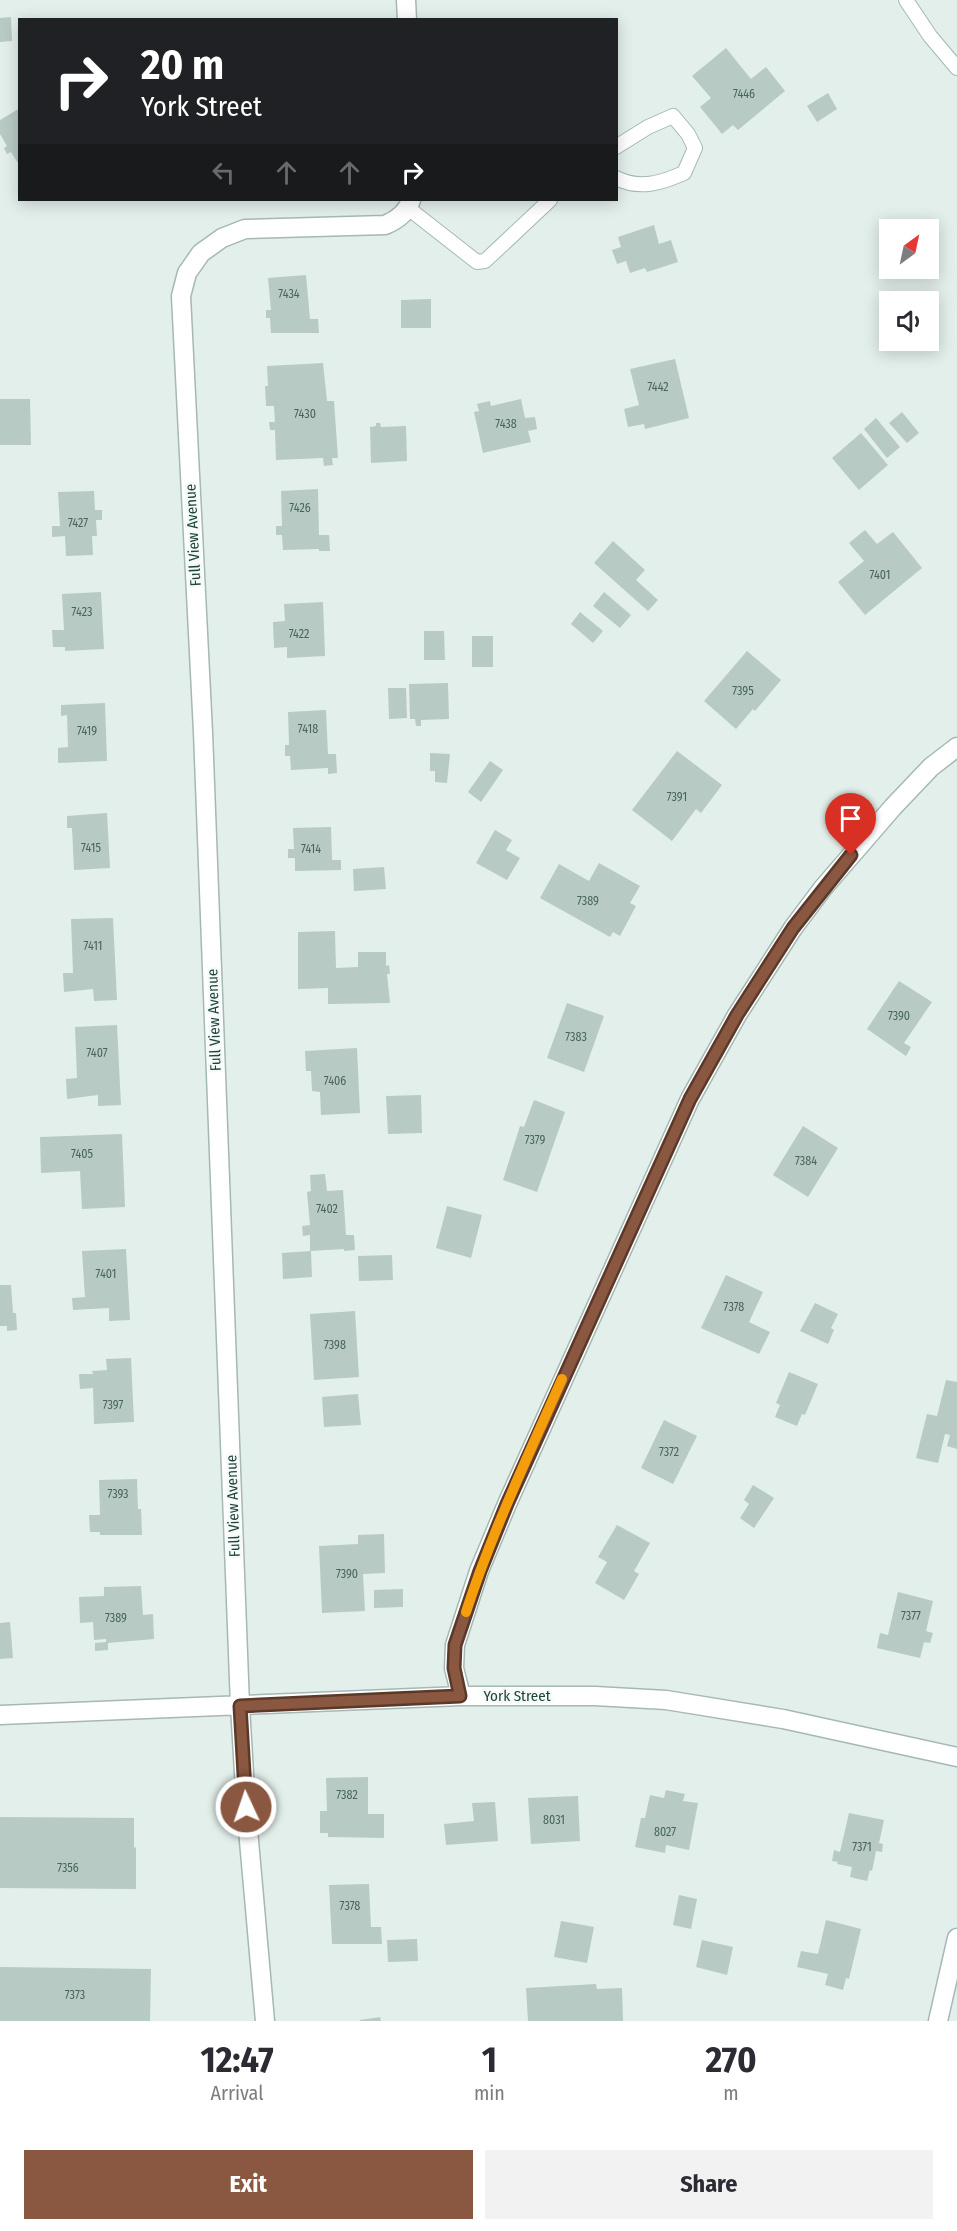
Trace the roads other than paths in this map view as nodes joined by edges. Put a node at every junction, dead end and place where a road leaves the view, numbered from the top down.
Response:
1 (406, 0) edge
2 (906, 0) edge
3 (407, 18) edge
4 (957, 68) edge
5 (618, 146) edge
6 (618, 179) edge
7 (549, 201) edge
8 (410, 204) edge
9 (957, 747) edge
10 (460, 1696) junction
11 (240, 1706) junction
12 (0, 1715) edge
13 (957, 1757) edge
14 (957, 1938) edge
15 (265, 2021) edge
16 (938, 2021) edge

1 - 3 street
2 - 4 lane
5 - 6 lane
7 - 8 lane
8 - 11 street, Full View Avenue
9 - 10 street
10 - 11 street, York Street
10 - 13 street, York Street
11 - 12 street, York Street
11 - 15 street, Full View Avenue
14 - 16 street

